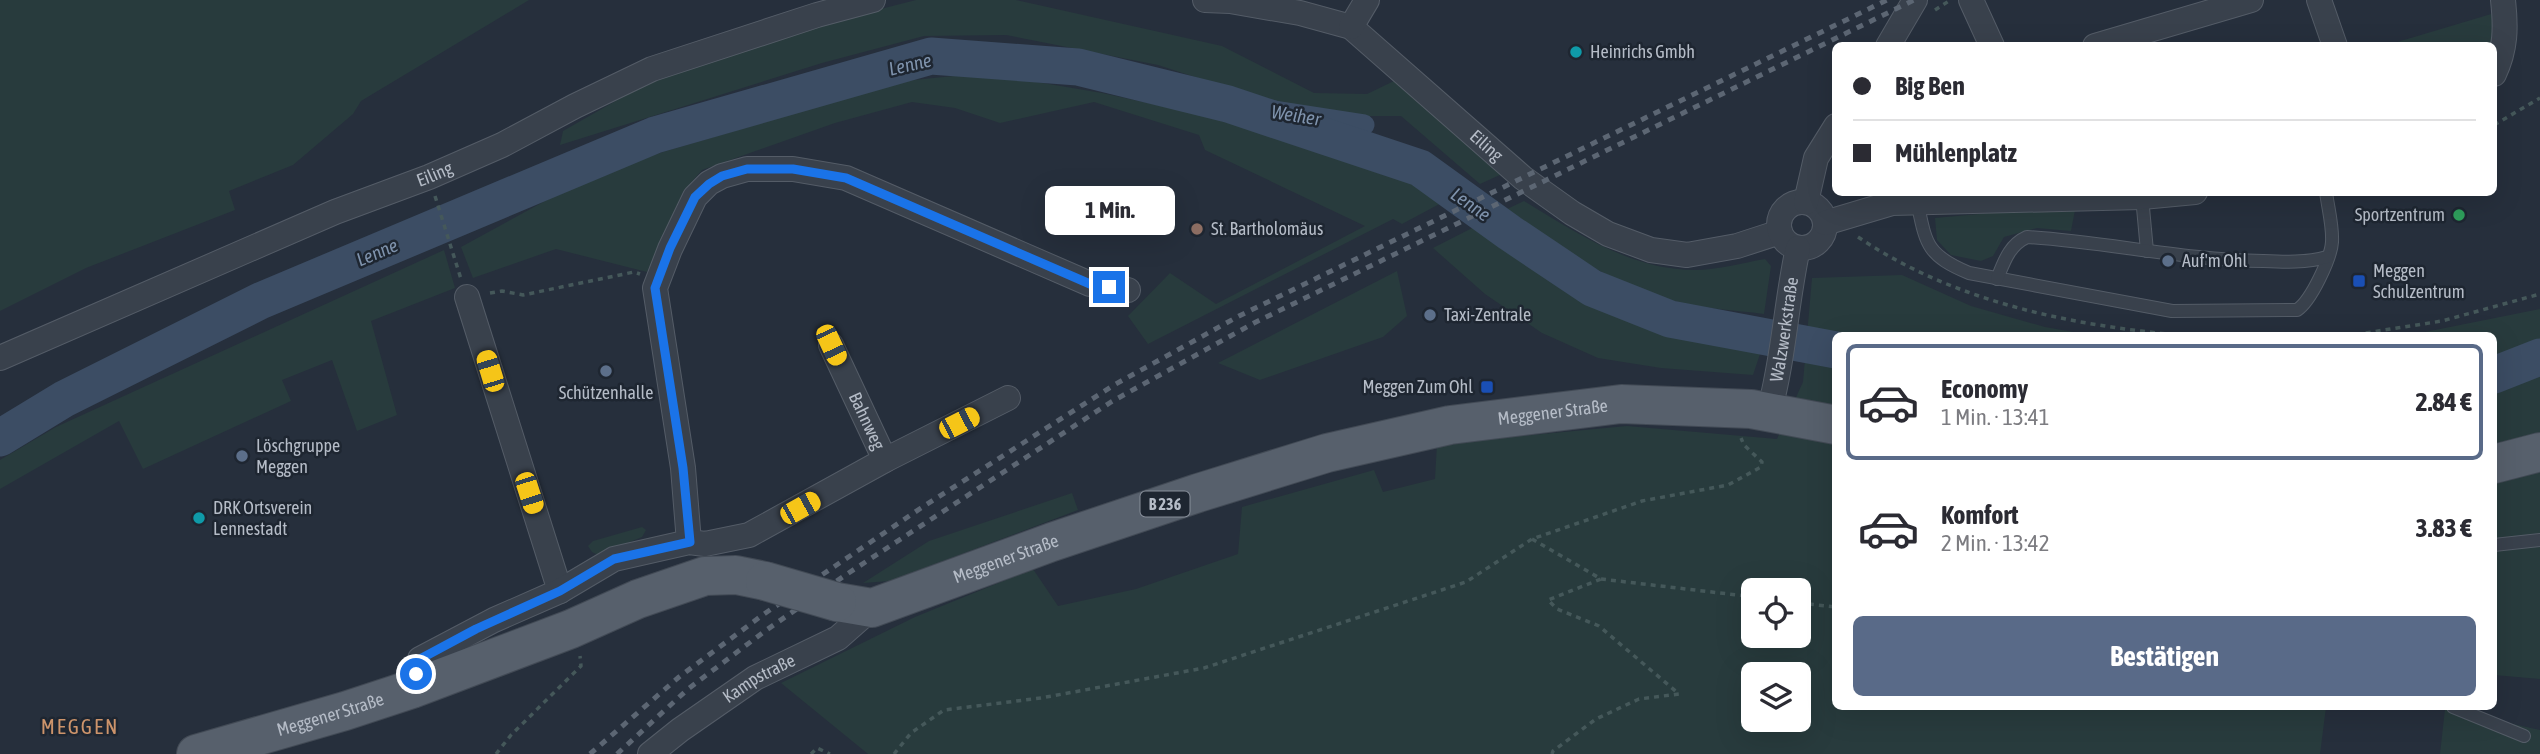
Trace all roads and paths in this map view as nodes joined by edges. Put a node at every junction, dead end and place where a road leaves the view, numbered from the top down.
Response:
1 (873, 0) edge
2 (1205, 0) edge
3 (1367, 0) edge
4 (1914, 0) edge
5 (1971, 0) edge
6 (2251, 0) edge
7 (2319, 0) edge
8 (2503, 0) edge
9 (1351, 27) junction
10 (1890, 42) edge
11 (1990, 42) edge
12 (2109, 42) edge
13 (2334, 42) edge
14 (2497, 68) edge
15 (2540, 98) edge
16 (2497, 123) edge
17 (1832, 132) edge
18 (434, 193) dead end
19 (2022, 196) edge
20 (2153, 196) edge
21 (2326, 196) edge
22 (2142, 197) junction
23 (1917, 201) junction
24 (1806, 202) junction
25 (1825, 223) junction
26 (1789, 240) junction
27 (2147, 251) junction
28 (2327, 257) junction
29 (659, 279) junction
30 (1997, 279) junction
31 (1128, 290) dead end
32 (2540, 294) edge
33 (467, 297) junction
34 (2372, 332) edge
35 (831, 345) dead end
36 (0, 358) edge
37 (1008, 398) dead end
38 (1763, 400) junction
39 (1832, 424) edge
40 (2540, 452) edge
41 (885, 460) junction
42 (2497, 463) edge
43 (1532, 538) junction
44 (2540, 540) edge
45 (690, 542) junction
46 (2497, 545) edge
47 (1601, 579) junction
48 (560, 591) junction
49 (1741, 595) edge
50 (1811, 604) edge
51 (1832, 607) edge
52 (849, 616) junction
53 (571, 629) junction
54 (412, 689) junction
55 (2460, 710) edge
56 (2524, 736) dead end
57 (196, 754) edge
58 (496, 754) edge
59 (650, 754) edge
60 (811, 754) edge
61 (830, 754) edge
62 (894, 754) edge
63 (1552, 754) edge

1 - 36 street, Eiling
2 - 9 street, Eiling
3 - 9 street
4 - 10 street
5 - 11 street
6 - 12 street
7 - 13 street
8 - 14 street
9 - 26 street, Eiling
15 - 16 path
17 - 24 street
18 - 33 path
19 - 22 street
19 - 23 street
20 - 22 street
21 - 28 lane
22 - 27 lane
23 - 25 street
23 - 30 lane
24 - 25 street
24 - 26 street
25 - 26 street
26 - 38 street, Walzwerkstraße
27 - 28 lane
27 - 30 lane
28 - 30 lane
29 - 31 street
29 - 33 path
29 - 45 street
32 - 34 path
33 - 48 street
35 - 41 street, Bahnweg
37 - 41 street
38 - 39 main road, Meggener Straße / B 236
38 - 43 path
38 - 52 main road, Meggener Straße / B 236
40 - 42 main road
41 - 45 street
43 - 47 path
43 - 62 path
44 - 46 lane
45 - 48 street
47 - 49 path
47 - 63 path
48 - 54 street
50 - 51 path
52 - 53 main road, Meggener Straße, bridge
52 - 59 street, Kampstraße
53 - 54 main road, Meggener Straße
53 - 58 path
54 - 57 main road, Meggener Straße
55 - 56 lane
60 - 61 path

